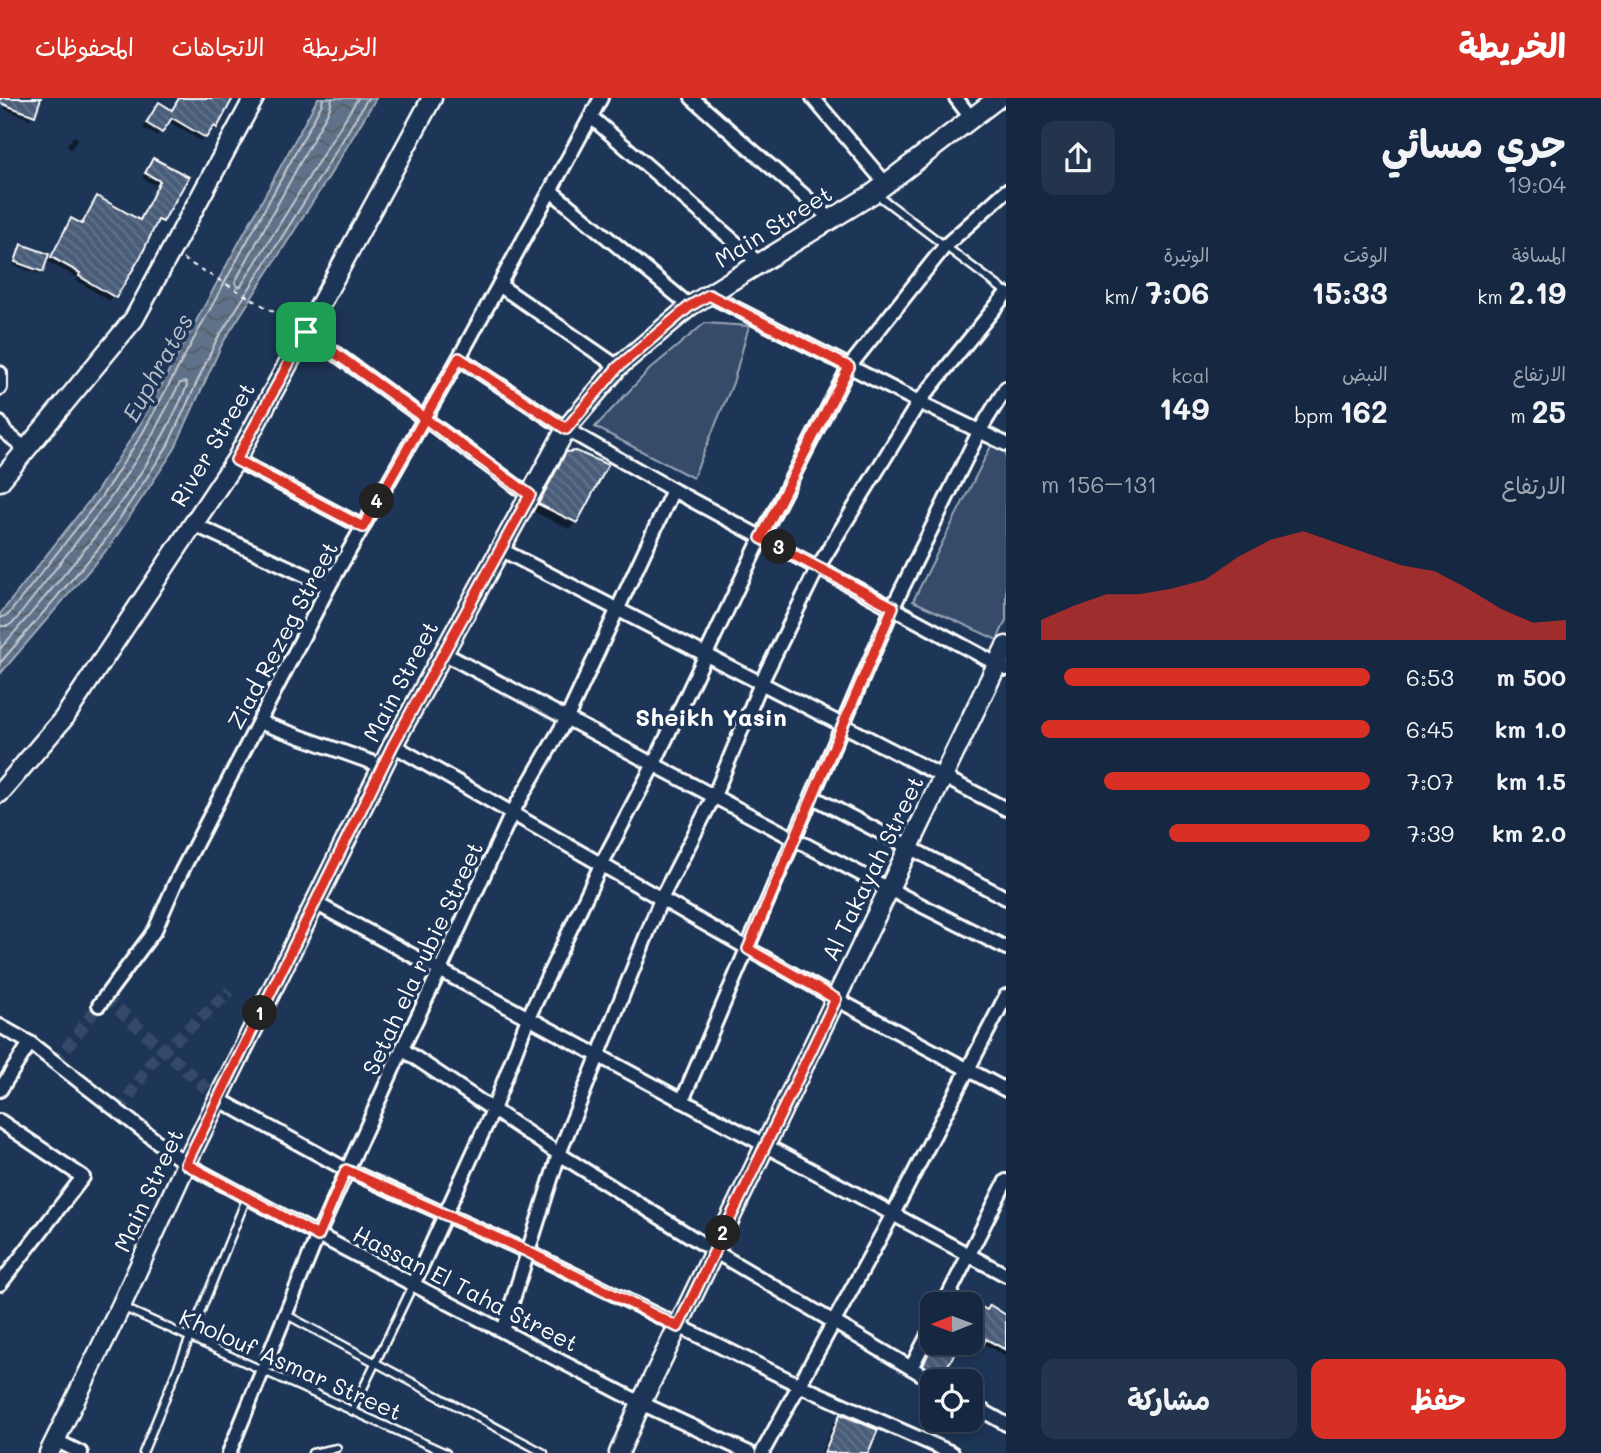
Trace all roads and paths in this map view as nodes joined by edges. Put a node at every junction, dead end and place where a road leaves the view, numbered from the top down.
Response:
1 (254, 98) edge
2 (432, 98) edge
3 (601, 98) edge
4 (692, 98) edge
5 (813, 98) edge
6 (956, 98) edge
7 (998, 98) edge
8 (590, 117) junction
9 (971, 118) junction
10 (880, 188) junction
11 (551, 191) junction
12 (1006, 191) edge
13 (832, 220) junction
14 (945, 246) junction
15 (186, 261) dead end
16 (760, 264) junction
17 (499, 285) junction
18 (1006, 293) edge
19 (709, 295) junction
20 (690, 306) junction
21 (287, 318) dead end
22 (306, 332) junction
23 (459, 358) junction
24 (618, 367) junction
25 (849, 367) junction
26 (0, 373) edge
27 (0, 388) edge
28 (1006, 388) edge
29 (919, 402) junction
30 (424, 419) junction
31 (0, 423) edge
32 (566, 429) junction
33 (980, 430) junction
34 (0, 443) edge
35 (1006, 444) edge
36 (20, 445) junction
37 (236, 460) junction
38 (0, 481) edge
39 (673, 490) junction
40 (530, 495) junction
41 (193, 524) junction
42 (363, 527) junction
43 (761, 538) junction
44 (500, 549) junction
45 (818, 567) junction
46 (329, 586) junction
47 (893, 607) junction
48 (618, 609) junction
49 (1006, 646) edge
50 (443, 653) junction
51 (705, 654) junction
52 (1002, 666) edge
53 (761, 683) junction
54 (567, 718) junction
55 (259, 722) junction
56 (843, 725) junction
57 (393, 745) junction
58 (654, 764) junction
59 (382, 766) junction
60 (943, 777) junction
61 (0, 793) edge
62 (713, 796) junction
63 (813, 797) junction
64 (1006, 809) edge
65 (512, 813) junction
66 (795, 839) junction
67 (909, 847) junction
68 (601, 865) junction
69 (889, 889) junction
70 (1006, 898) edge
71 (661, 899) junction
72 (315, 903) junction
73 (1006, 948) edge
74 (748, 949) junction
75 (440, 970) junction
76 (1006, 996) edge
77 (836, 999) junction
78 (99, 1004) tunnel mouth
79 (528, 1018) junction
80 (0, 1026) edge
81 (30, 1043) junction
82 (402, 1049) junction
83 (598, 1055) junction
84 (968, 1069) junction
85 (0, 1090) edge
86 (1006, 1090) edge
87 (218, 1099) junction
88 (682, 1101) junction
89 (493, 1110) junction
90 (0, 1121) edge
91 (765, 1146) junction
92 (559, 1154) junction
93 (186, 1164) junction
94 (346, 1170) junction
95 (1006, 1181) edge
96 (247, 1197) junction
97 (445, 1214) junction
98 (893, 1214) junction
99 (318, 1236) junction
100 (526, 1251) junction
101 (714, 1251) junction
102 (968, 1255) junction
103 (1006, 1275) edge
104 (0, 1284) edge
105 (414, 1285) junction
106 (950, 1292) edge
107 (121, 1306) junction
108 (285, 1314) junction
109 (833, 1321) junction
110 (678, 1327) junction
111 (503, 1331) junction
112 (190, 1337) junction
113 (920, 1350) edge
114 (375, 1362) junction
115 (911, 1368) junction
116 (263, 1370) junction
117 (920, 1373) edge
118 (799, 1385) junction
119 (641, 1403) junction
120 (352, 1410) junction
121 (983, 1411) edge
122 (1006, 1424) edge
123 (52, 1447) edge
124 (337, 1448) dead end
125 (81, 1453) edge
126 (143, 1453) edge
127 (229, 1453) edge
128 (312, 1453) edge
129 (446, 1453) edge
130 (544, 1453) edge
131 (619, 1453) edge
132 (749, 1453) edge
133 (762, 1453) edge
134 (952, 1453) edge

1 - 36 street
2 - 22 street, River Street
3 - 8 street, Ziad Rezeg Street
4 - 13 street
5 - 10 street
6 - 9 street
7 - 9 street, Main Street
8 - 11 street, Ziad Rezeg Street
8 - 16 street
9 - 10 street, Main Street
10 - 13 street, Main Street
10 - 14 lane
11 - 17 street, Ziad Rezeg Street
11 - 20 street
12 - 14 street
13 - 16 street, Main Street
14 - 18 lane
14 - 25 street
15 - 21 path
16 - 19 street, Main Street
17 - 23 street, Ziad Rezeg Street
17 - 24 street
18 - 29 street
19 - 20 street, Main Street
19 - 25 street
20 - 24 street, Main Street
22 - 30 street
22 - 37 street, River Street
23 - 30 street, Ziad Rezeg Street
23 - 32 street
24 - 32 street, Main Street
25 - 29 street
25 - 43 street
26 - 27 street
28 - 33 street
29 - 33 street
29 - 45 street
30 - 40 street
30 - 42 street, Ziad Rezeg Street
31 - 36 street
32 - 39 street
32 - 40 street, Main Street
33 - 35 street
33 - 47 street
34 - 36 street
36 - 38 street
37 - 41 street, River Street
37 - 42 street
39 - 43 street
39 - 48 street, Setah ela rubie Street
40 - 44 street, Main Street
41 - 46 street
41 - 61 street, River Street
42 - 46 street, Ziad Rezeg Street
43 - 45 street
43 - 51 street
44 - 48 street
44 - 50 street, Main Street
45 - 47 street
45 - 53 street
46 - 55 street, Ziad Rezeg Street
47 - 52 street
47 - 56 street
48 - 51 street
48 - 54 street, Setah ela rubie Street
49 - 52 street, Al Takayah Street
50 - 54 street
50 - 57 street, Main Street
51 - 53 street
51 - 58 street
52 - 60 street, Al Takayah Street
53 - 56 street
53 - 62 street
54 - 58 street
54 - 65 street, Setah ela rubie Street
55 - 59 street
55 - 78 street, Ziad Rezeg Street
56 - 60 street
56 - 63 street
57 - 59 street, Main Street
57 - 65 street
58 - 62 street
58 - 68 street
59 - 72 street, Main Street
60 - 64 street
60 - 67 street, Al Takayah Street
62 - 66 street
62 - 71 street
63 - 66 street
63 - 67 street
65 - 68 street
65 - 75 street, Setah ela rubie Street
66 - 69 street
66 - 74 street
67 - 69 street, Al Takayah Street
67 - 70 street
68 - 71 street
68 - 79 street
69 - 73 street
69 - 77 street, Al Takayah Street
71 - 74 street
71 - 83 street
72 - 75 street
72 - 87 street, Main Street
74 - 77 street
74 - 88 street
75 - 79 street
75 - 82 street, Setah ela rubie Street
76 - 84 street
77 - 84 street
77 - 91 street, Al Takayah Street
79 - 83 street
79 - 89 street
80 - 81 street, Hassan El Taha Street
81 - 85 street
81 - 93 street, Hassan El Taha Street
82 - 89 street
82 - 94 street, Setah ela rubie Street
83 - 88 street
83 - 92 street
84 - 86 street
84 - 98 street
87 - 93 street, Main Street
87 - 94 street
88 - 91 street
89 - 92 street
89 - 97 street
90 - 104 street
91 - 98 street
91 - 101 street, Al Takayah Street
92 - 100 street
92 - 101 street
93 - 96 street, Hassan El Taha Street
93 - 107 street, Main Street
94 - 97 street
94 - 99 street, Setah ela rubie Street
95 - 102 street
96 - 99 street, Hassan El Taha Street
96 - 112 lane
97 - 100 street
97 - 105 street
98 - 102 street
98 - 109 street
99 - 105 street, Hassan El Taha Street
99 - 108 street, Setah ela rubie Street
100 - 110 street
100 - 111 street
101 - 109 street
101 - 110 street, Al Takayah Street
102 - 103 street
102 - 106 street
105 - 111 street, Hassan El Taha Street
105 - 114 lane
107 - 112 lane, Kholouf Asmar Street
107 - 123 street, Main Street
108 - 114 lane
108 - 116 street, Setah ela rubie Street
109 - 115 street
109 - 118 street
110 - 118 street
110 - 119 street, Al Takayah Street
111 - 119 street, Hassan El Taha Street
112 - 116 lane, Kholouf Asmar Street
112 - 126 lane
113 - 115 street
114 - 120 lane
114 - 130 lane
115 - 117 street
116 - 120 lane, Kholouf Asmar Street
116 - 127 street, Setah ela rubie Street
118 - 133 street
118 - 134 street
119 - 131 street, Al Takayah Street
119 - 132 street, Hassan El Taha Street
120 - 129 lane, Kholouf Asmar Street
121 - 122 street
123 - 125 street
124 - 128 lane

